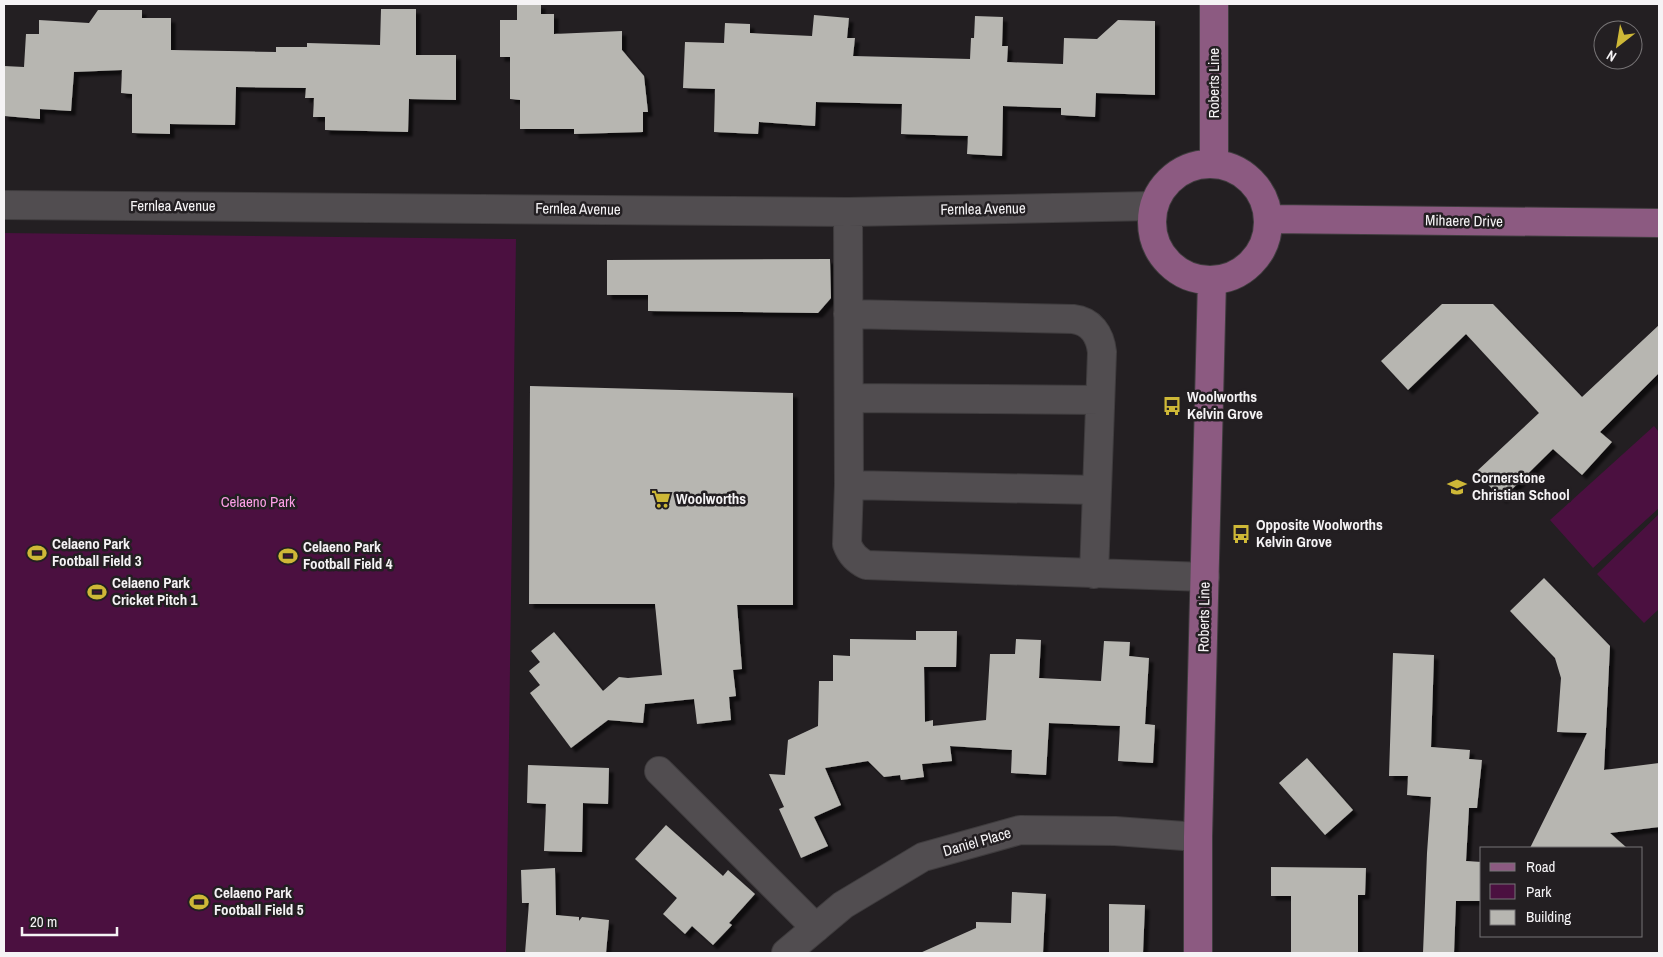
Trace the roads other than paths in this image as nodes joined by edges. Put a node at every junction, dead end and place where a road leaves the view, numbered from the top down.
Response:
1 (1214, 4) edge
2 (1214, 163) junction
3 (4, 205) edge
4 (1153, 206) junction
5 (848, 212) junction
6 (1268, 219) junction
7 (1659, 223) edge
8 (1212, 280) junction
9 (848, 314) junction
10 (849, 398) junction
11 (1100, 400) junction
12 (849, 485) junction
13 (1097, 490) junction
14 (1094, 574) junction
15 (1205, 577) junction
16 (659, 771) dead end
17 (1198, 837) junction
18 (816, 928) junction
19 (786, 953) edge
20 (1198, 953) edge

1 - 2 main road, Roberts Line
2 - 4 main road
2 - 6 main road
3 - 5 street, Fernlea Avenue
4 - 5 street, Fernlea Avenue
4 - 8 main road
5 - 9 street
6 - 7 main road, Mihaere Drive
6 - 8 main road
8 - 15 main road, Roberts Line
9 - 10 street
9 - 11 street
10 - 11 street
10 - 12 street
11 - 13 street
12 - 13 street
12 - 14 street
13 - 14 street
14 - 15 street
15 - 17 main road, Roberts Line
16 - 18 street
17 - 18 street, Daniel Place
17 - 20 main road, Roberts Line
18 - 19 street, Daniel Place

